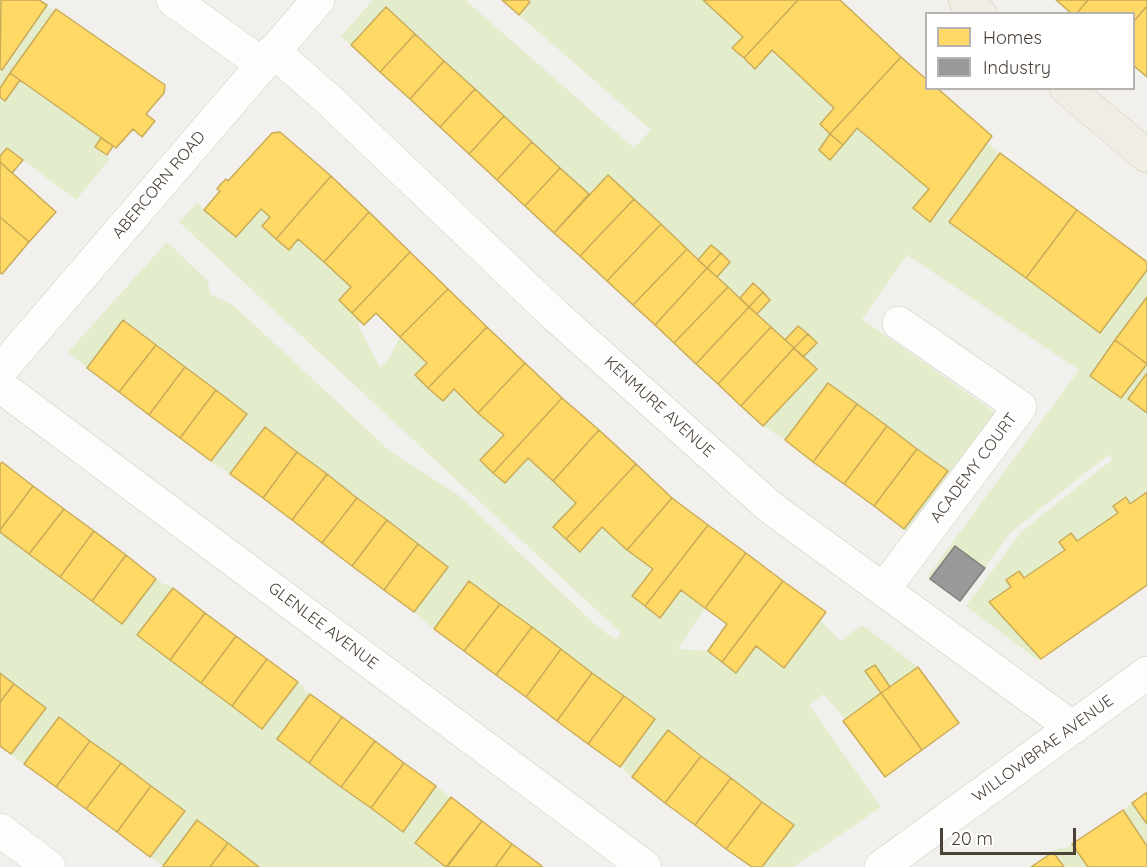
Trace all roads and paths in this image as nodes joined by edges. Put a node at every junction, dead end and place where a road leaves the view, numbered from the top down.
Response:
1 (173, 0) edge
2 (318, 0) edge
3 (965, 0) edge
4 (978, 12) edge
5 (268, 57) junction
6 (1068, 90) edge
7 (1147, 156) edge
8 (899, 323) dead end
9 (0, 371) edge
10 (0, 386) edge
11 (884, 589) junction
12 (1147, 673) edge
13 (1073, 728) junction
14 (0, 830) edge
15 (49, 867) edge
16 (645, 867) edge
17 (881, 867) edge

1 - 5 street, KENMURE AVENUE
2 - 5 street, ABERCORN ROAD
3 - 4 main road
5 - 9 street, ABERCORN ROAD
5 - 11 street, KENMURE AVENUE
6 - 7 main road
8 - 11 street, ACADEMY COURT
10 - 16 street, GLENLEE AVENUE
11 - 13 street, KENMURE AVENUE
12 - 13 street, WILLOWBRAE AVENUE
13 - 17 street, WILLOWBRAE AVENUE
14 - 15 street

